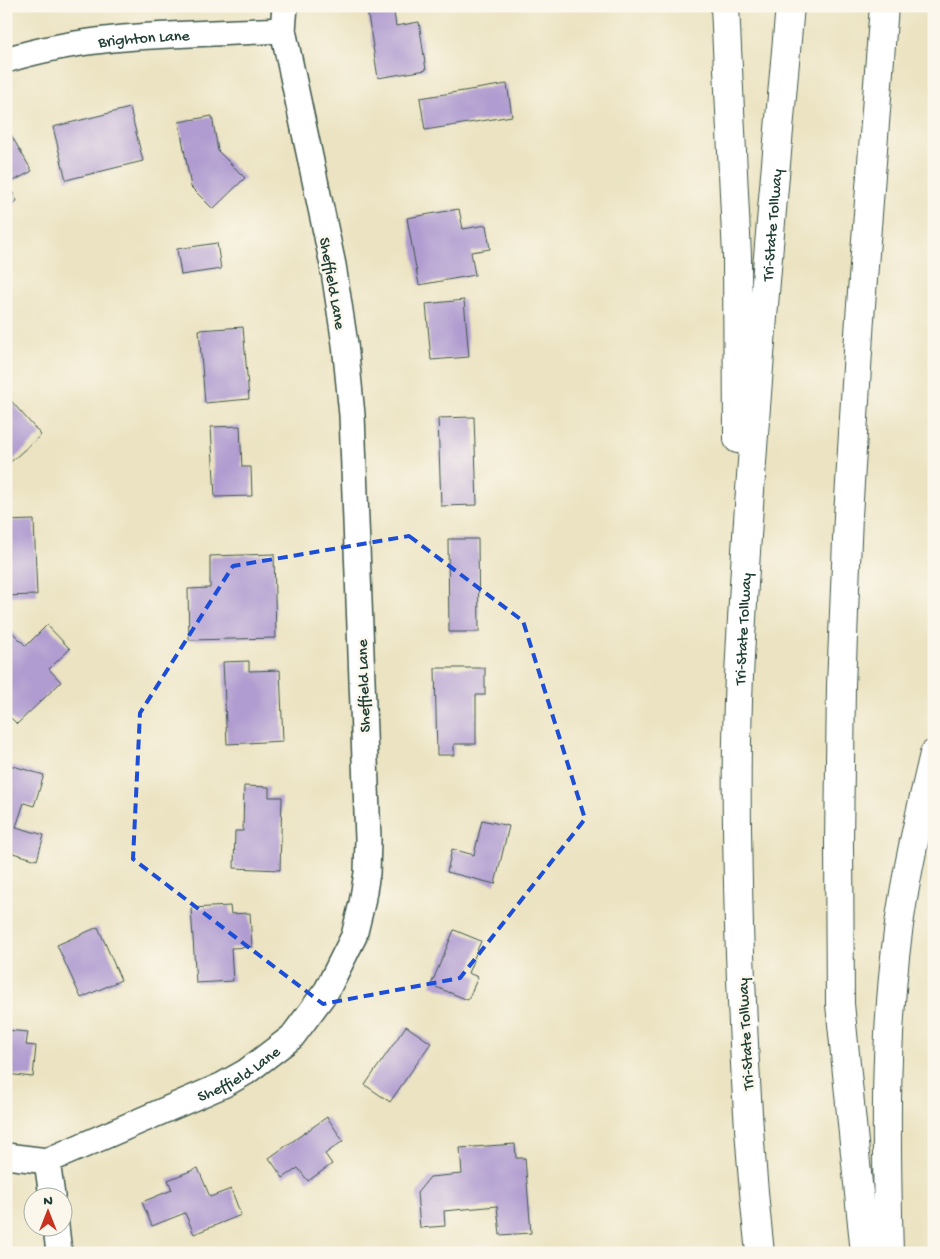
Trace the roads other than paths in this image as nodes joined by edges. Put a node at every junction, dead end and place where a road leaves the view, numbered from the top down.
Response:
1 (725, 6) edge
2 (790, 6) edge
3 (884, 6) edge
4 (284, 18) edge
5 (6, 60) edge
6 (739, 678) junction
7 (934, 754) edge
8 (6, 1156) edge
9 (47, 1161) junction
10 (51, 1186) edge
11 (57, 1236) edge
12 (59, 1253) edge
13 (760, 1253) edge
14 (865, 1253) edge
15 (889, 1253) edge

1 - 6 highway
2 - 6 highway, Tri-State Tollway
3 - 14 highway
4 - 5 street, Brighton Lane
4 - 9 street, Sheffield Lane
6 - 13 highway, Tri-State Tollway
7 - 15 highway
8 - 9 street
9 - 10 street
11 - 12 street

